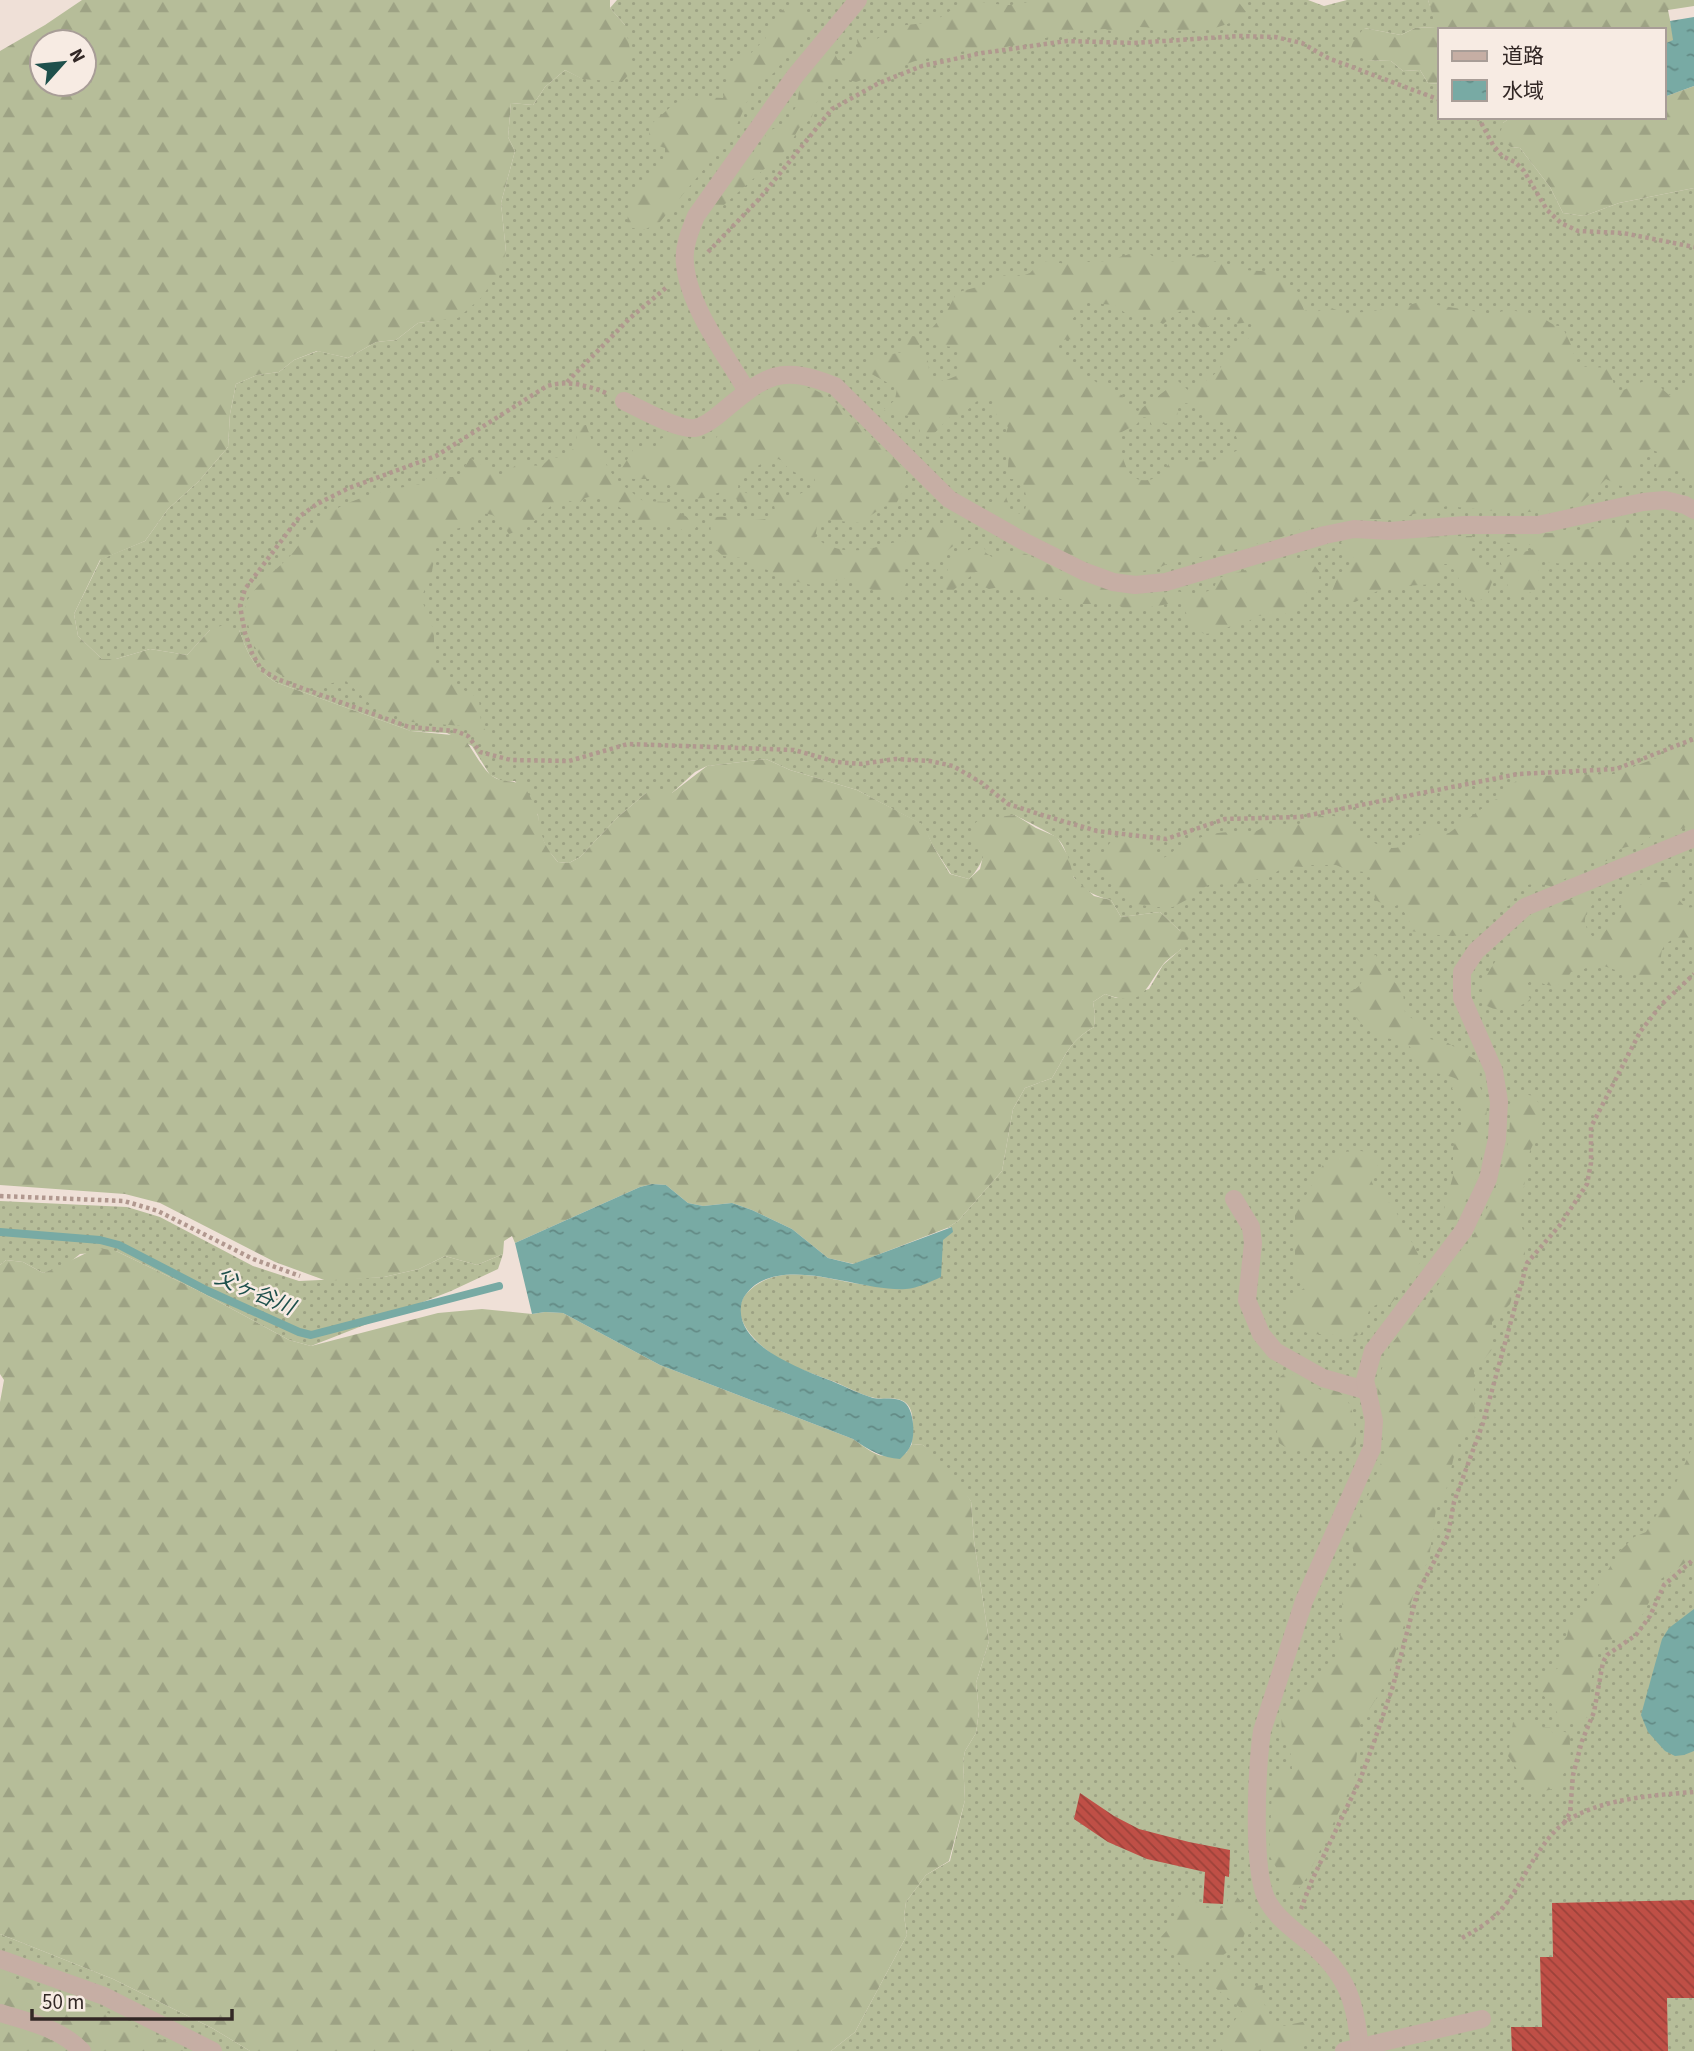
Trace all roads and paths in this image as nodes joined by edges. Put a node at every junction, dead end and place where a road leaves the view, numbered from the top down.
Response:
1 (859, 0) edge
2 (1438, 99) edge
3 (1479, 119) edge
4 (1694, 247) edge
5 (686, 270) junction
6 (567, 383) junction
7 (747, 391) junction
8 (624, 401) joint
9 (1694, 510) edge
10 (1694, 739) edge
11 (1694, 838) edge
12 (1694, 974) edge
13 (0, 1196) edge
14 (1234, 1199) dead end
15 (300, 1276) dead end
16 (1368, 1391) junction
17 (1694, 1559) edge
18 (1694, 1792) edge
19 (1564, 1823) junction
20 (1294, 1930) junction
21 (1462, 1938) dead end
22 (0, 1959) edge
23 (0, 2013) edge
24 (1482, 2019) dead end
25 (82, 2051) edge
26 (213, 2051) edge
27 (1344, 2051) edge
28 (1360, 2051) edge

1 - 5 street
2 - 5 path
3 - 4 path
5 - 6 path
5 - 7 street
6 - 8 path
6 - 10 path
7 - 8 street
7 - 9 street
11 - 16 street
12 - 20 path
13 - 15 path
14 - 16 street
16 - 20 street
17 - 19 path
18 - 19 path
19 - 21 path
20 - 28 street
22 - 26 street
23 - 25 street
24 - 27 street

